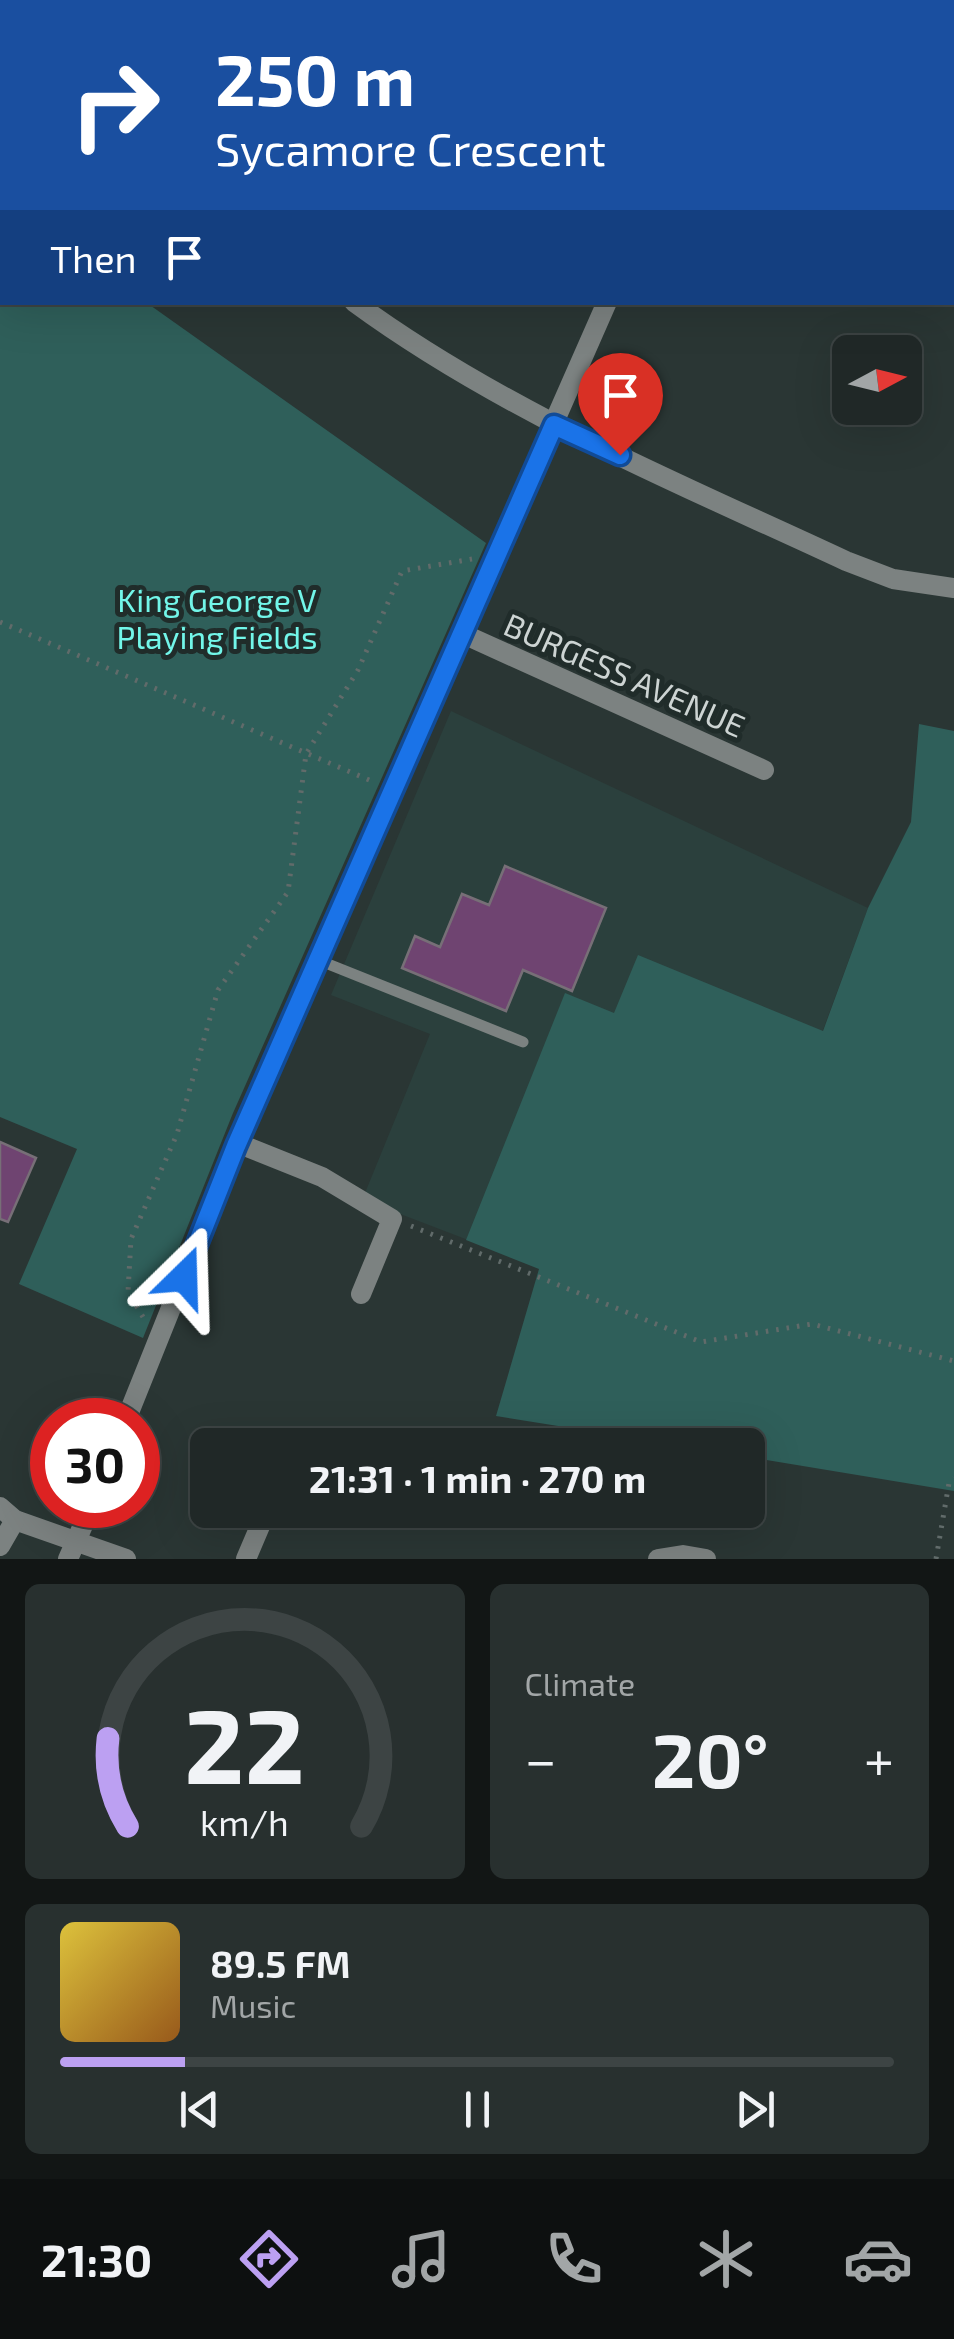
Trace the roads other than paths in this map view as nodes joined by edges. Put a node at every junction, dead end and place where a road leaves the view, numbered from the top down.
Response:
1 (358, 305) edge
2 (606, 305) edge
3 (554, 425) junction
4 (954, 588) edge
5 (461, 633) junction
6 (764, 770) dead end
7 (318, 960) junction
8 (523, 1042) dead end
9 (236, 1146) junction
10 (361, 1294) dead end
11 (135, 1398) edge
12 (8, 1514) edge
13 (82, 1528) edge
14 (259, 1528) edge
15 (0, 1546) edge
16 (72, 1551) edge
17 (126, 1559) edge
18 (246, 1559) edge
19 (658, 1559) edge
20 (706, 1559) edge

1 - 3 street
2 - 3 street
3 - 4 street
3 - 5 street
5 - 6 street, BURGESS AVENUE
5 - 7 street
7 - 8 lane
7 - 9 street
9 - 10 street
9 - 11 street
12 - 15 street
12 - 16 street
13 - 16 street
14 - 18 street
16 - 17 street
19 - 20 street

